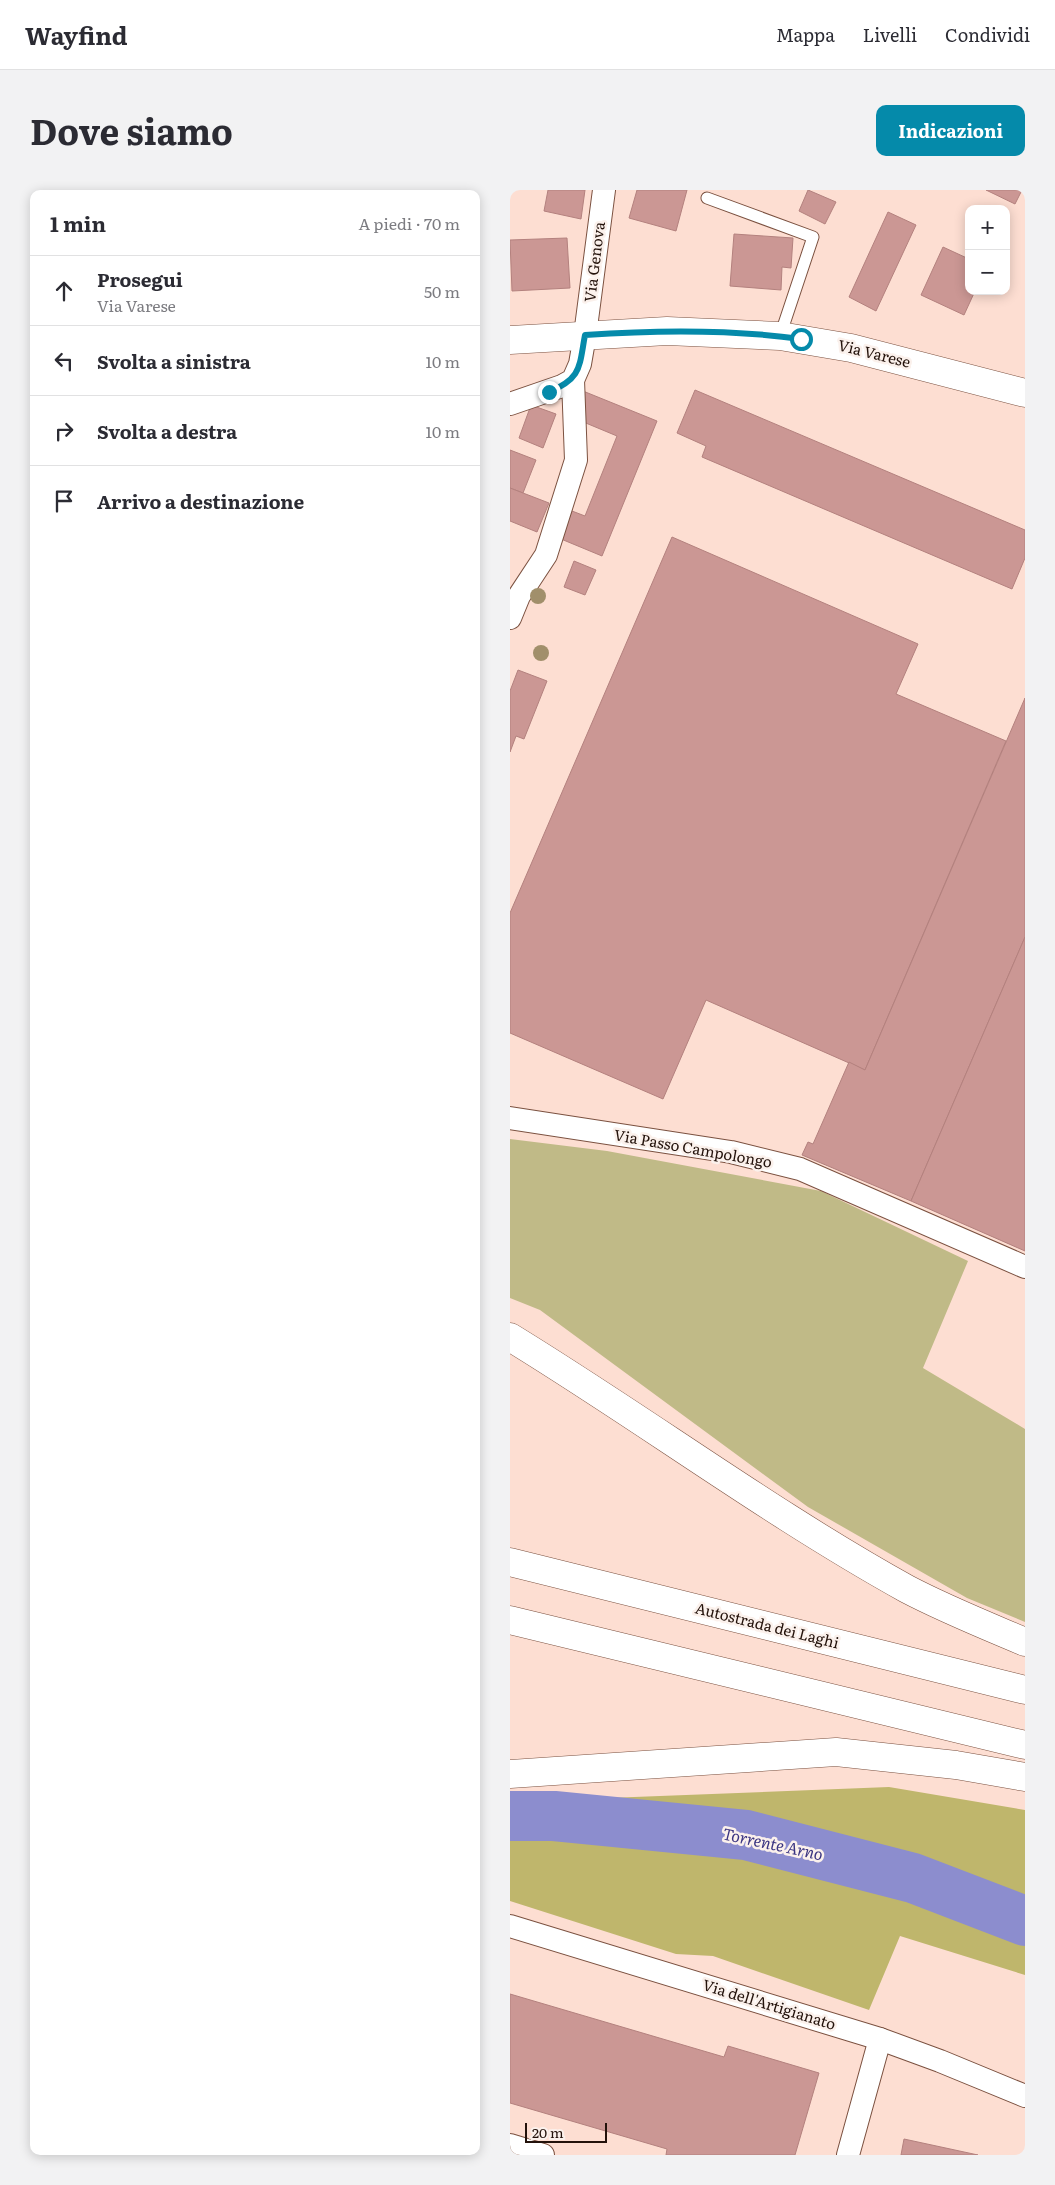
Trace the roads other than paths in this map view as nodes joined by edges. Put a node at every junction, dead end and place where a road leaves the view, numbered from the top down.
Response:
1 (604, 190) edge
2 (707, 198) dead end
3 (585, 335) junction
4 (780, 336) junction
5 (510, 340) edge
6 (573, 380) junction
7 (1025, 393) edge
8 (510, 404) edge
9 (510, 618) edge
10 (510, 1118) edge
11 (1025, 1268) edge
12 (510, 1337) edge
13 (510, 1562) edge
14 (510, 1620) edge
15 (1025, 1642) edge
16 (1025, 1690) edge
17 (1025, 1745) edge
18 (510, 1774) edge
19 (1025, 1777) edge
20 (510, 1926) edge
21 (880, 2040) junction
22 (1025, 2096) edge
23 (510, 2145) edge
24 (543, 2155) edge
25 (848, 2155) edge

1 - 3 street, Via Genova
2 - 4 lane
3 - 4 main road, Via Varese
3 - 5 main road, Via Varese
3 - 6 street, Via Genova
4 - 7 main road, Via Varese
6 - 8 street
6 - 9 street
10 - 11 street, Via Passo Campolongo
12 - 15 main road
13 - 16 main road, Autostrada dei Laghi
14 - 17 main road
18 - 19 main road
20 - 21 street, Via dell'Artigianato
21 - 22 street, Via dell'Artigianato
21 - 25 street
23 - 24 street

